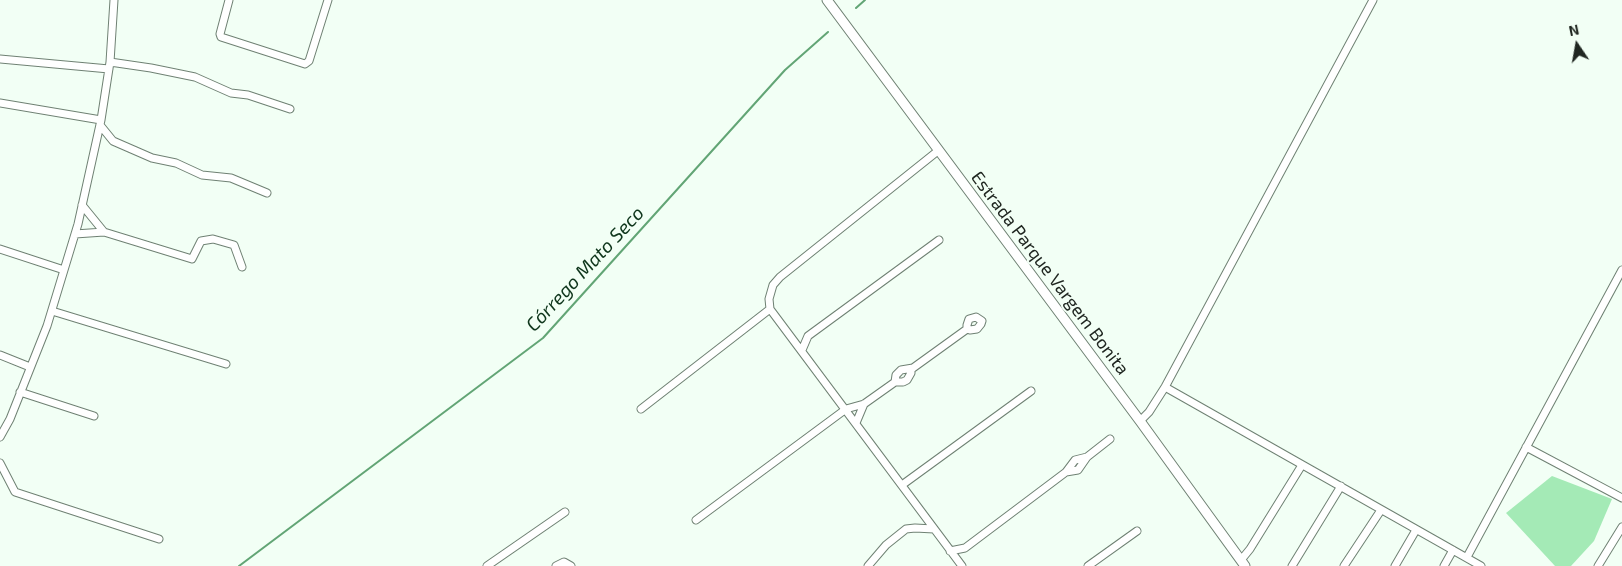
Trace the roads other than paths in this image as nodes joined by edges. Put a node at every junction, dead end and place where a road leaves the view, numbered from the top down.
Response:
1 (114, 0) edge
2 (229, 0) edge
3 (328, 0) edge
4 (827, 0) edge
5 (1373, 0) edge
6 (0, 59) edge
7 (109, 66) junction
8 (0, 103) edge
9 (290, 110) dead end
10 (100, 123) junction
11 (113, 141) junction
12 (96, 144) junction
13 (939, 150) junction
14 (267, 193) dead end
15 (82, 205) junction
16 (104, 232) junction
17 (75, 234) junction
18 (939, 240) dead end
19 (0, 249) edge
20 (242, 267) dead end
21 (64, 270) junction
22 (1622, 270) edge
23 (770, 309) junction
24 (52, 312) junction
25 (968, 329) dead end
26 (808, 336) junction
27 (794, 338) junction
28 (802, 350) junction
29 (0, 354) edge
30 (226, 364) dead end
31 (30, 368) junction
32 (911, 369) junction
33 (895, 382) junction
34 (1165, 387) junction
35 (1030, 391) dead end
36 (20, 392) junction
37 (864, 404) junction
38 (640, 409) dead end
39 (846, 409) junction
40 (94, 416) dead end
41 (1140, 422) junction
42 (856, 423) junction
43 (0, 437) edge
44 (1110, 439) dead end
45 (1526, 447) junction
46 (0, 464) edge
47 (1302, 465) junction
48 (902, 485) junction
49 (1340, 486) junction
50 (1622, 498) edge
51 (1382, 510) junction
52 (566, 512) dead end
53 (923, 514) junction
54 (696, 520) dead end
55 (1622, 527) edge
56 (915, 528) junction
57 (934, 529) junction
58 (1416, 530) junction
59 (1137, 531) dead end
60 (159, 539) dead end
61 (965, 548) junction
62 (1453, 550) junction
63 (950, 551) junction
64 (1466, 557) junction
65 (960, 563) edge
66 (1243, 563) edge
67 (487, 566) edge
68 (556, 566) edge
69 (571, 566) edge
70 (868, 566) edge
71 (1088, 566) edge
72 (1292, 566) edge
73 (1344, 566) edge
74 (1395, 566) edge
75 (1444, 566) edge
76 (1481, 566) edge
77 (1598, 566) edge

1 - 7 street
2 - 3 street
4 - 13 main road, Estrada Parque Vargem Bonita
5 - 34 street
6 - 7 street
7 - 9 street
7 - 10 street
8 - 10 street
10 - 11 street
10 - 12 street
11 - 12 street
11 - 14 street
12 - 15 street
13 - 23 street
13 - 41 main road, Estrada Parque Vargem Bonita
15 - 16 street
15 - 17 street
16 - 17 street
16 - 20 street
17 - 21 street
18 - 26 street
19 - 21 street
21 - 24 street
22 - 45 street
23 - 27 street
23 - 38 street
24 - 30 street
24 - 31 street
25 - 32 street
26 - 27 street
26 - 28 street
27 - 28 street
28 - 39 street
29 - 31 street
31 - 36 street
32 - 33 street
32 - 33 street
33 - 37 street
34 - 41 street
34 - 47 street
35 - 48 street
36 - 40 street
36 - 43 street
37 - 39 street
37 - 42 street
39 - 42 street
39 - 54 street
41 - 66 main road, Estrada Parque Vargem Bonita
42 - 48 street
44 - 61 street
45 - 50 street
45 - 64 street
46 - 60 street
47 - 49 street
47 - 66 street
48 - 53 street
49 - 51 street
49 - 72 street
51 - 58 street
51 - 73 street
52 - 67 street
53 - 56 street
53 - 57 street
55 - 77 street
56 - 57 street
56 - 70 street
57 - 63 street
58 - 62 street
58 - 74 street
59 - 71 street
61 - 63 street
61 - 65 street
62 - 64 street
62 - 75 street
63 - 65 street
64 - 76 street
68 - 69 street

